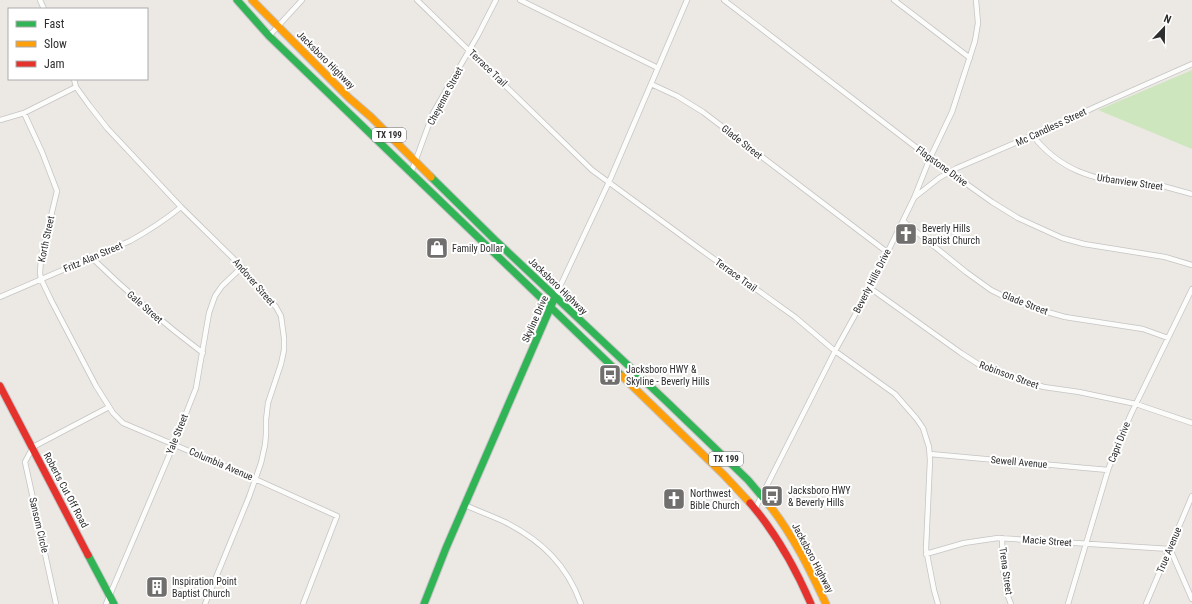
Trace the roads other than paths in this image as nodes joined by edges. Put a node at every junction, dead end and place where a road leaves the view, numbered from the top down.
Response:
1 (237, 0) edge
2 (252, 0) edge
3 (302, 0) edge
4 (418, 0) edge
5 (496, 0) edge
6 (520, 0) edge
7 (687, 0) edge
8 (724, 0) edge
9 (894, 0) edge
10 (976, 0) edge
11 (278, 27) junction
12 (269, 36) junction
13 (469, 50) junction
14 (970, 58) junction
15 (1192, 64) edge
16 (658, 68) junction
17 (74, 80) edge
18 (651, 84) junction
19 (76, 86) junction
20 (357, 105) junction
21 (24, 112) junction
22 (349, 113) junction
23 (0, 120) edge
24 (1032, 136) junction
25 (930, 158) junction
26 (416, 161) junction
27 (950, 172) junction
28 (411, 173) junction
29 (609, 182) junction
30 (1192, 194) edge
31 (914, 198) junction
32 (181, 207) junction
33 (903, 221) junction
34 (887, 252) junction
35 (92, 257) junction
36 (1192, 265) edge
37 (242, 267) junction
38 (41, 279) junction
39 (870, 288) junction
40 (1192, 289) edge
41 (0, 297) edge
42 (555, 297) junction
43 (550, 308) junction
44 (1168, 338) junction
45 (835, 352) junction
46 (203, 353) junction
47 (0, 386) edge
48 (666, 401) junction
49 (1136, 404) junction
50 (108, 406) junction
51 (656, 410) junction
52 (1192, 423) edge
53 (174, 444) junction
54 (33, 448) junction
55 (930, 454) junction
56 (1108, 470) junction
57 (255, 479) junction
58 (762, 496) junction
59 (1192, 496) edge
60 (465, 505) junction
61 (755, 509) junction
62 (1002, 538) junction
63 (1086, 544) junction
64 (1170, 549) junction
65 (926, 554) junction
66 (1190, 591) edge
67 (109, 594) junction
68 (1192, 599) edge
69 (56, 604) edge
70 (106, 604) edge
71 (114, 604) edge
72 (205, 604) edge
73 (302, 604) edge
74 (424, 604) edge
75 (581, 604) edge
76 (811, 604) edge
77 (826, 604) edge
78 (938, 604) edge
79 (1011, 604) edge
80 (1068, 604) edge
81 (1146, 604) edge

1 - 12 main road, Jacksboro Highway / TX 199
2 - 11 main road, Jacksboro Highway / TX 199
3 - 11 street
4 - 13 street, Terrace Trail
5 - 13 street, Cheyenne Street
6 - 16 street
7 - 16 street, Skyline Drive
8 - 25 street, Flagstone Drive
9 - 14 street
10 - 14 street, Beverly Hills Drive
11 - 12 street
11 - 20 main road, Jacksboro Highway / TX 199
12 - 22 main road, Jacksboro Highway / TX 199
13 - 26 street, Cheyenne Street
13 - 29 street, Terrace Trail
14 - 25 street, Beverly Hills Drive
15 - 24 street, Mc Candless Street
16 - 18 street, Skyline Drive
17 - 19 street, Andover Street
18 - 29 street, Skyline Drive
18 - 34 street, Glade Street
19 - 21 street
19 - 32 street, Andover Street
20 - 22 main road
20 - 26 main road, Jacksboro Highway / TX 199
21 - 23 street
21 - 38 street, Korth Street
22 - 28 main road, Jacksboro Highway / TX 199
24 - 27 street, Mc Candless Street
24 - 30 street, Urbanview Street
25 - 27 street, Flagstone Drive
25 - 31 street, Beverly Hills Drive
26 - 28 street, Cheyenne Street
26 - 42 main road, Jacksboro Highway / TX 199
27 - 31 street, Mc Candless Street
27 - 36 street, Flagstone Drive
28 - 43 main road, Jacksboro Highway / TX 199
29 - 42 street, Skyline Drive
29 - 45 street, Terrace Trail
31 - 33 street, Beverly Hills Drive
32 - 35 street, Fritz Alan Street
32 - 37 street, Andover Street
33 - 34 street, Beverly Hills Drive
33 - 44 street, Glade Street
34 - 39 street, Beverly Hills Drive
35 - 38 street, Fritz Alan Street
35 - 46 street, Gale Street
37 - 46 street, Yale Street
37 - 57 street, Andover Street
38 - 41 street, Fritz Alan Street
38 - 50 street, Korth Street
39 - 45 street, Beverly Hills Drive
39 - 49 street, Robinson Street
40 - 44 street, Capri Drive
42 - 43 main road, Skyline Drive
42 - 48 main road, Jacksboro Highway / TX 199
43 - 51 main road, Jacksboro Highway / TX 199
43 - 60 main road, Skyline Drive
44 - 49 street, Capri Drive
45 - 55 street, Terrace Trail
45 - 58 street, Beverly Hills Drive
46 - 53 street, Yale Street
47 - 54 main road, Roberts Cut Off Road
48 - 51 main road
48 - 58 main road, Jacksboro Highway / TX 199
49 - 52 street, Robinson Street
49 - 56 street, Capri Drive
50 - 53 street, Columbia Avenue
50 - 54 street
51 - 61 main road, Jacksboro Highway / TX 199
53 - 57 street, Columbia Avenue
53 - 67 street, Yale Street
54 - 67 main road, Roberts Cut Off Road
54 - 69 street, Sansom Circle
55 - 56 street, Sewell Avenue
55 - 65 street, Terrace Trail
56 - 63 street, Capri Drive
57 - 72 street, Andover Street
57 - 73 street, Columbia Avenue
58 - 61 street, Beverly Hills Drive
58 - 77 main road, Jacksboro Highway / TX 199
59 - 64 street, True Avenue
60 - 74 main road, Skyline Drive
60 - 75 street
61 - 76 main road, Jacksboro Highway / TX 199
62 - 63 street, Macie Street
62 - 65 street, Macie Street
62 - 79 street, Trena Street
63 - 64 street, Macie Street
63 - 80 street, Capri Drive
64 - 66 street
64 - 81 street, True Avenue
65 - 78 street, Terrace Trail
66 - 68 street
67 - 70 street, Yale Street
67 - 71 main road, Roberts Cut Off Road

